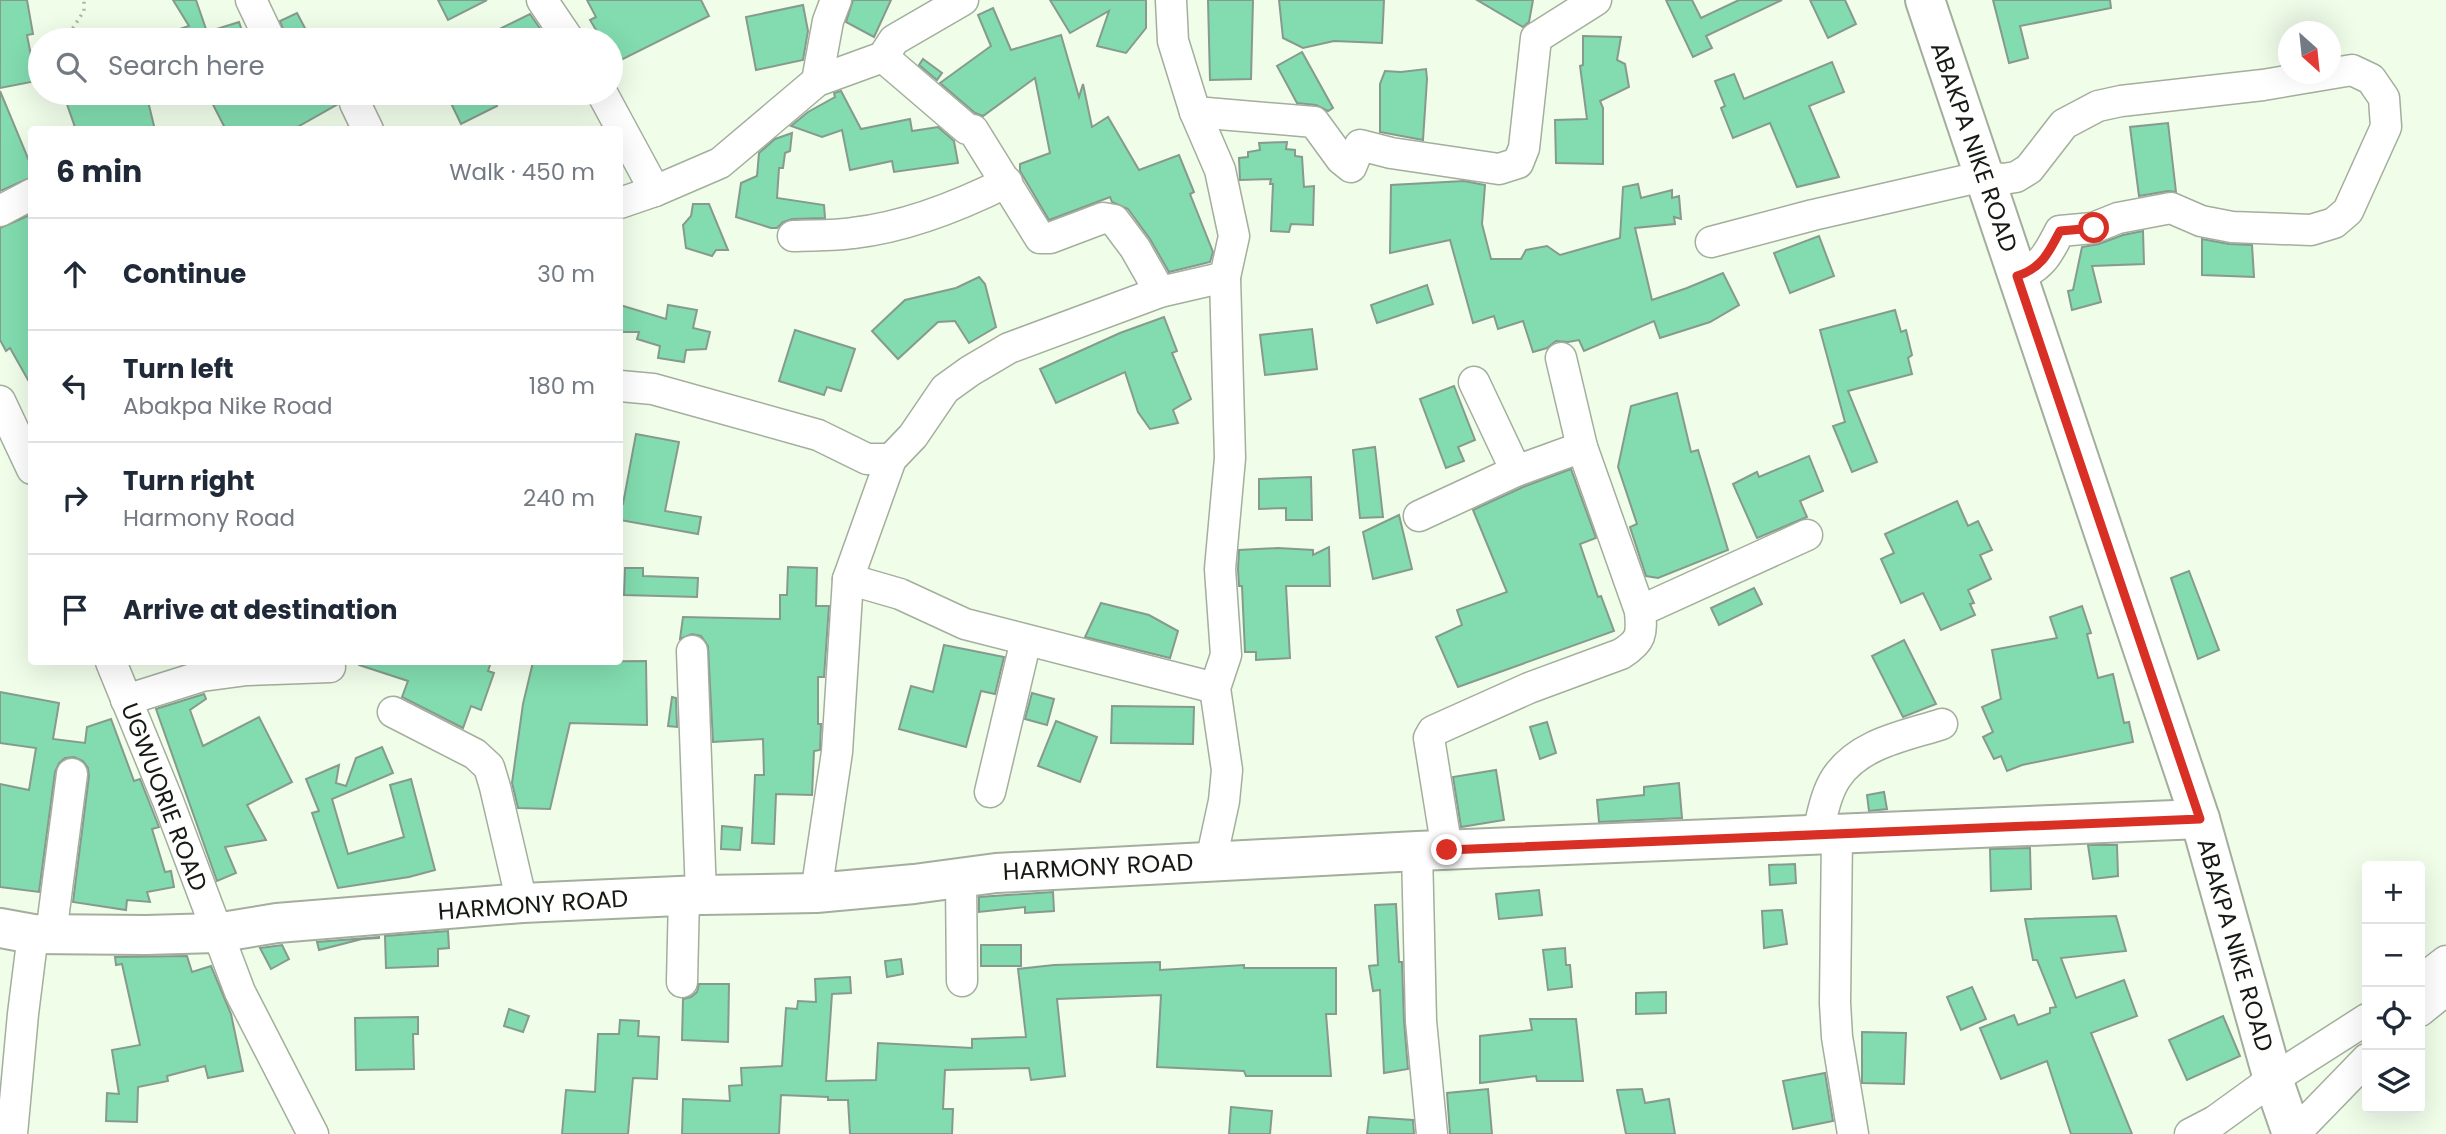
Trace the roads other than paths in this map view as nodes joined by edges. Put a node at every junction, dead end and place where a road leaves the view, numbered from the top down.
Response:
1 (251, 0) edge
2 (542, 0) edge
3 (836, 0) edge
4 (963, 0) edge
5 (1171, 0) edge
6 (1925, 0) edge
7 (1589, 2) edge
8 (264, 28) edge
9 (561, 28) edge
10 (883, 57) junction
11 (817, 81) junction
12 (608, 105) edge
13 (1195, 112) junction
14 (620, 126) edge
15 (623, 132) edge
16 (1984, 176) junction
17 (1007, 182) junction
18 (655, 191) junction
19 (28, 196) edge
20 (623, 202) edge
21 (0, 211) edge
22 (793, 236) dead end
23 (1712, 242) dead end
24 (2017, 276) junction
25 (1225, 277) junction
26 (1160, 292) junction
27 (1561, 358) dead end
28 (1474, 382) dead end
29 (623, 387) edge
30 (0, 401) edge
31 (1581, 447) junction
32 (891, 459) junction
33 (28, 460) edge
34 (1516, 471) junction
35 (1419, 516) dead end
36 (1807, 535) dead end
37 (848, 579) junction
38 (1640, 611) junction
39 (1026, 640) junction
40 (692, 651) dead end
41 (112, 665) edge
42 (330, 667) dead end
43 (1215, 688) junction
44 (126, 700) junction
45 (393, 712) dead end
46 (1942, 724) dead end
47 (72, 774) dead end
48 (990, 792) dead end
49 (2200, 819) junction
50 (1827, 835) junction
51 (1432, 850) junction
52 (1211, 861) junction
53 (961, 879) junction
54 (816, 893) junction
55 (693, 895) junction
56 (522, 903) junction
57 (28, 932) edge
58 (216, 933) junction
59 (2446, 961) edge
60 (2425, 977) edge
61 (962, 981) dead end
62 (682, 982) dead end
63 (2446, 990) edge
64 (2425, 1007) edge
65 (2362, 1022) edge
66 (2362, 1064) edge
67 (2273, 1079) junction
68 (12, 1134) edge
69 (313, 1134) edge
70 (1432, 1134) edge
71 (1853, 1134) edge
72 (2190, 1134) edge
73 (2292, 1134) edge
74 (2298, 1134) edge

1 - 8 street
2 - 9 street
3 - 11 street
4 - 10 street
5 - 13 street
6 - 16 main road, ABAKPA NIKE ROAD
7 - 13 street
10 - 11 street
10 - 17 street
11 - 18 street
12 - 14 street
13 - 25 street
15 - 18 street
16 - 23 street
16 - 24 main road, ABAKPA NIKE ROAD
16 - 24 street
17 - 22 street
17 - 26 street
18 - 20 street
19 - 21 street
24 - 49 main road, ABAKPA NIKE ROAD
25 - 26 street
25 - 43 street
26 - 32 street
27 - 31 street
28 - 34 street
29 - 32 street
30 - 33 street
31 - 34 street
31 - 38 street
32 - 37 street
34 - 35 street
36 - 38 street
37 - 39 street
37 - 54 street
38 - 51 street
39 - 43 street
39 - 48 street
40 - 55 street
41 - 44 street, UGWUORIE ROAD
42 - 44 street
43 - 52 street
44 - 58 street, UGWUORIE ROAD
45 - 56 street
46 - 50 street
47 - 57 street
49 - 50 main road, HARMONY ROAD
49 - 67 main road, ABAKPA NIKE ROAD
50 - 51 main road, HARMONY ROAD
50 - 71 street
51 - 52 main road, HARMONY ROAD
51 - 70 street
52 - 53 main road, HARMONY ROAD
53 - 54 main road, HARMONY ROAD
53 - 61 street
54 - 55 main road, HARMONY ROAD
55 - 56 main road, HARMONY ROAD
55 - 62 street
56 - 58 main road, HARMONY ROAD
57 - 58 main road, HARMONY ROAD
57 - 68 street
58 - 69 street, UGWUORIE ROAD
59 - 60 street
63 - 64 street
65 - 67 street
66 - 74 street
67 - 72 street
67 - 73 main road, ABAKPA NIKE ROAD

